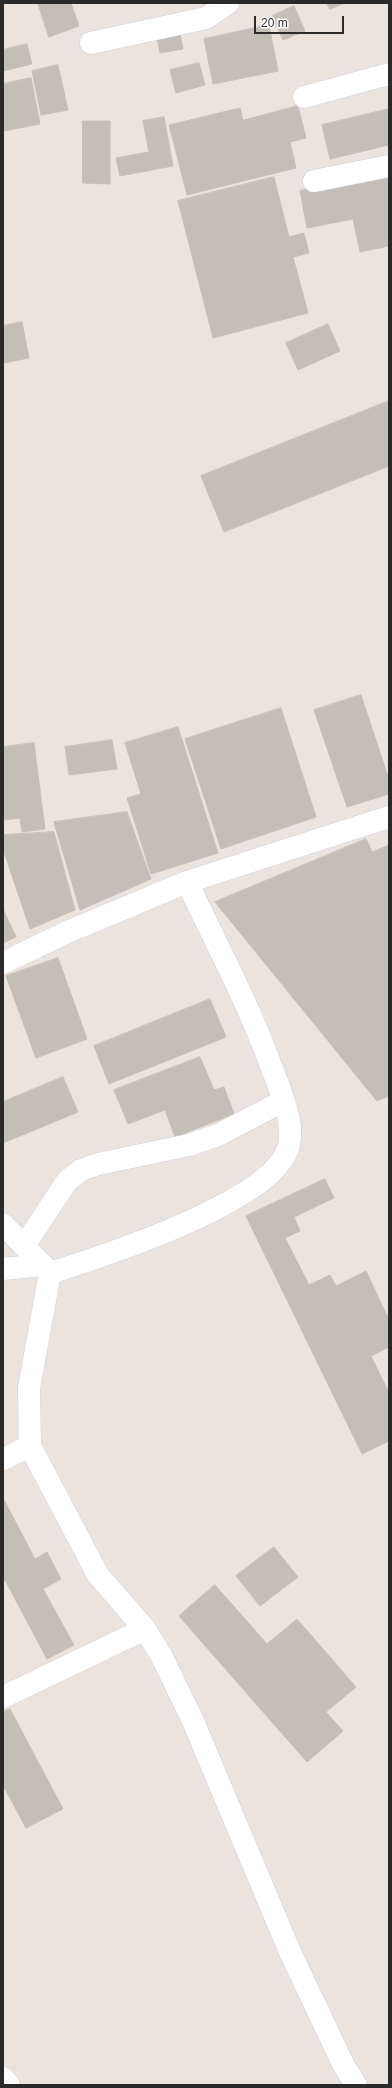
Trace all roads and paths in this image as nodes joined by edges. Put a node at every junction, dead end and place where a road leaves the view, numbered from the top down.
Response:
1 (228, 3) edge
2 (91, 43) dead end
3 (389, 74) edge
4 (304, 97) dead end
5 (389, 166) edge
6 (314, 181) dead end
7 (389, 817) edge
8 (187, 882) junction
9 (3, 963) edge
10 (283, 1101) junction
11 (3, 1224) edge
12 (24, 1246) junction
13 (3, 1269) edge
14 (46, 1269) junction
15 (30, 1446) junction
16 (3, 1459) edge
17 (145, 1629) junction
18 (3, 1697) edge
19 (3, 2078) edge
20 (8, 2085) edge
21 (356, 2085) edge

1 - 2 street
3 - 4 street
5 - 6 street
7 - 8 street
8 - 9 street
8 - 10 street
10 - 12 street
10 - 14 street
11 - 12 street
12 - 14 street
13 - 14 street
14 - 15 street
15 - 16 street
15 - 17 street
17 - 18 street
17 - 21 street
19 - 20 street

